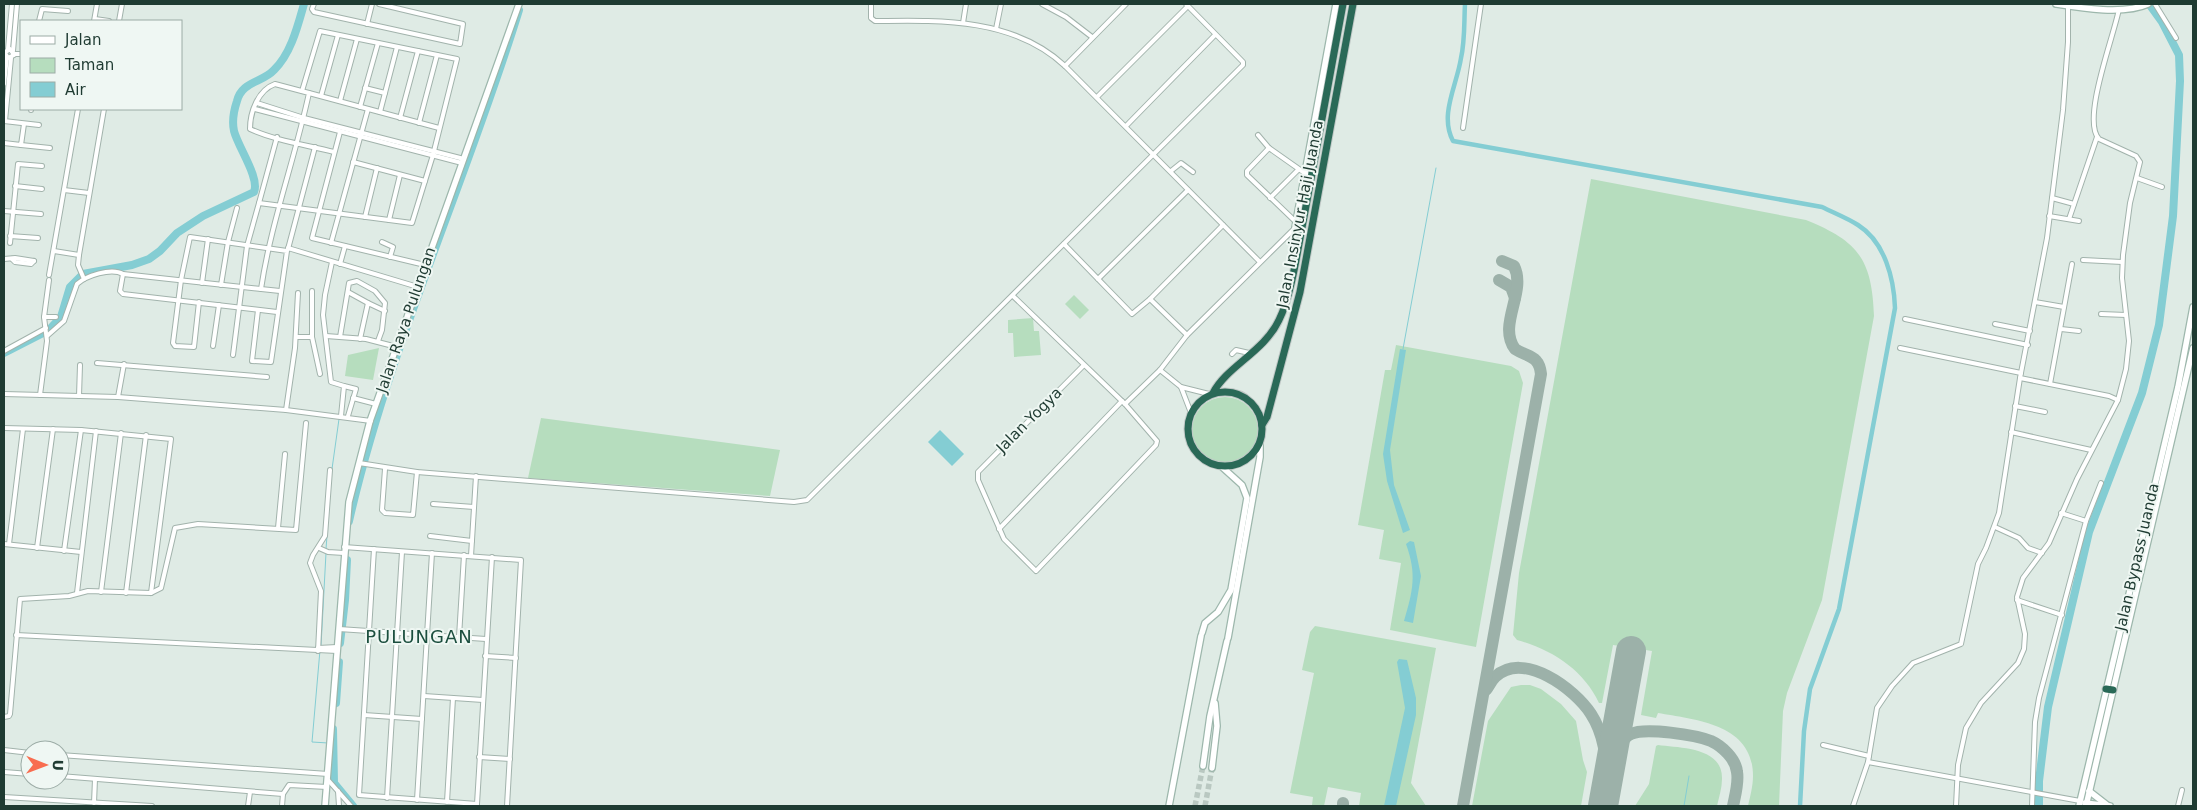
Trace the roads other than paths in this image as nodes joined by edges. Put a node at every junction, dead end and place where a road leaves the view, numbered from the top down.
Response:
1 (12, 4) edge
2 (17, 4) edge
3 (97, 4) edge
4 (122, 4) edge
5 (314, 4) edge
6 (372, 4) edge
7 (379, 4) edge
8 (519, 4) edge
9 (871, 4) edge
10 (966, 4) edge
11 (1001, 4) edge
12 (1042, 4) edge
13 (1126, 4) edge
14 (1336, 4) edge
15 (1343, 4) edge
16 (1353, 4) edge
17 (1481, 4) edge
18 (2056, 4) edge
19 (2155, 4) edge
20 (1187, 5) edge
21 (2146, 5) edge
22 (2068, 6) junction
23 (2119, 10) junction
24 (68, 11) dead end
25 (39, 20) edge
26 (94, 20) edge
27 (119, 20) edge
28 (963, 22) junction
29 (367, 24) junction
30 (996, 29) junction
31 (338, 35) junction
32 (1215, 35) junction
33 (1092, 37) junction
34 (357, 38) junction
35 (2176, 38) dead end
36 (378, 43) junction
37 (397, 47) junction
38 (418, 51) junction
39 (9, 53) edge
40 (437, 55) junction
41 (1065, 66) junction
42 (4, 84) edge
43 (365, 88) junction
44 (302, 91) junction
45 (309, 93) junction
46 (385, 93) junction
47 (321, 96) junction
48 (1097, 97) junction
49 (340, 101) junction
50 (257, 103) junction
51 (360, 107) junction
52 (255, 108) junction
53 (368, 109) junction
54 (78, 110) edge
55 (104, 110) edge
56 (380, 112) junction
57 (400, 118) junction
58 (303, 120) junction
59 (4, 121) edge
60 (420, 123) junction
61 (24, 124) junction
62 (39, 125) dead end
63 (1126, 126) junction
64 (439, 128) junction
65 (1463, 128) dead end
66 (340, 132) junction
67 (361, 134) junction
68 (1258, 135) dead end
69 (277, 137) junction
70 (2096, 137) junction
71 (296, 142) junction
72 (4, 143) edge
73 (22, 144) junction
74 (315, 147) junction
75 (50, 148) dead end
76 (1270, 148) junction
77 (334, 152) junction
78 (1155, 152) junction
79 (433, 153) junction
80 (18, 157) dead end
81 (463, 161) junction
82 (353, 162) junction
83 (18, 164) junction
84 (42, 166) dead end
85 (377, 168) junction
86 (1298, 170) junction
87 (1171, 171) junction
88 (1193, 172) dead end
89 (1306, 174) junction
90 (400, 175) junction
91 (2137, 178) junction
92 (425, 181) junction
93 (15, 186) junction
94 (2162, 187) dead end
95 (42, 189) dead end
96 (64, 190) junction
97 (1188, 190) junction
98 (89, 193) junction
99 (1270, 198) junction
100 (2052, 198) junction
101 (259, 203) junction
102 (2074, 204) junction
103 (279, 206) junction
104 (237, 208) dead end
105 (299, 208) junction
106 (4, 211) edge
107 (318, 211) junction
108 (12, 212) junction
109 (1304, 213) junction
110 (41, 214) dead end
111 (339, 214) junction
112 (1314, 215) junction
113 (2049, 216) junction
114 (365, 217) junction
115 (2069, 219) junction
116 (388, 220) junction
117 (2079, 221) dead end
118 (1222, 225) junction
119 (1295, 225) junction
120 (10, 236) junction
121 (38, 238) dead end
122 (1300, 238) junction
123 (208, 239) junction
124 (228, 242) junction
125 (382, 242) dead end
126 (10, 243) dead end
127 (331, 243) junction
128 (1064, 244) junction
129 (247, 246) junction
130 (345, 246) junction
131 (267, 248) junction
132 (287, 250) junction
133 (54, 251) junction
134 (79, 255) junction
135 (390, 257) junction
136 (4, 259) edge
137 (12, 259) junction
138 (2083, 260) dead end
139 (1259, 261) junction
140 (332, 262) junction
141 (2122, 262) junction
142 (340, 264) junction
143 (2072, 264) dead end
144 (425, 265) junction
145 (124, 274) junction
146 (83, 279) junction
147 (1098, 279) junction
148 (181, 280) junction
149 (202, 283) junction
150 (221, 285) junction
151 (418, 287) junction
152 (241, 288) junction
153 (261, 290) junction
154 (280, 291) junction
155 (312, 291) dead end
156 (348, 292) junction
157 (298, 293) dead end
158 (1012, 296) junction
159 (1150, 299) junction
160 (179, 300) junction
161 (199, 302) junction
162 (2035, 302) junction
163 (368, 303) junction
164 (219, 305) junction
165 (238, 307) junction
166 (2064, 307) junction
167 (2193, 307) edge
168 (258, 310) junction
169 (385, 311) junction
170 (277, 312) junction
171 (2101, 314) dead end
172 (2126, 315) junction
173 (56, 317) dead end
174 (44, 318) junction
175 (1906, 319) dead end
176 (1995, 324) dead end
177 (2061, 329) junction
178 (2030, 331) junction
179 (46, 332) junction
180 (2079, 332) dead end
181 (1187, 335) junction
182 (326, 336) junction
183 (296, 337) junction
184 (312, 337) junction
185 (340, 337) junction
186 (360, 339) junction
187 (378, 341) junction
188 (2028, 345) junction
189 (214, 346) dead end
190 (397, 347) junction
191 (1900, 348) dead end
192 (2193, 348) edge
193 (4, 351) edge
194 (1254, 353) junction
195 (1232, 354) dead end
196 (232, 355) dead end
197 (97, 362) dead end
198 (80, 364) dead end
199 (124, 364) junction
200 (1084, 364) junction
201 (1160, 370) junction
202 (320, 374) dead end
203 (2021, 375) junction
204 (267, 377) dead end
205 (2050, 384) junction
206 (344, 386) junction
207 (1181, 387) junction
208 (4, 394) edge
209 (1211, 394) junction
210 (40, 395) junction
211 (79, 396) junction
212 (118, 397) junction
213 (353, 398) junction
214 (2118, 400) junction
215 (1124, 403) junction
216 (376, 404) junction
217 (2015, 406) junction
218 (286, 410) junction
219 (2045, 412) dead end
220 (1191, 413) junction
221 (341, 416) junction
222 (348, 416) junction
223 (306, 422) dead end
224 (370, 422) junction
225 (1262, 425) junction
226 (4, 428) edge
227 (24, 429) junction
228 (53, 429) junction
229 (81, 430) junction
230 (96, 431) junction
231 (2011, 432) junction
232 (121, 433) junction
233 (146, 436) junction
234 (1260, 440) junction
235 (2091, 450) junction
236 (285, 454) dead end
237 (361, 464) junction
238 (1221, 466) junction
239 (385, 469) junction
240 (330, 470) dead end
241 (417, 472) junction
242 (476, 476) junction
243 (2101, 483) dead end
244 (433, 504) dead end
245 (474, 507) junction
246 (2061, 513) junction
247 (2086, 521) junction
248 (1995, 527) junction
249 (278, 528) junction
250 (999, 529) junction
251 (430, 536) dead end
252 (472, 541) junction
253 (6, 544) edge
254 (37, 548) junction
255 (319, 548) junction
256 (345, 549) junction
257 (374, 549) junction
258 (64, 551) junction
259 (81, 552) junction
260 (402, 552) junction
261 (2042, 553) junction
262 (432, 554) junction
263 (464, 556) junction
264 (471, 556) junction
265 (492, 557) junction
266 (101, 592) junction
267 (77, 593) junction
268 (126, 593) junction
269 (151, 594) junction
270 (2017, 600) junction
271 (2062, 615) junction
272 (340, 629) junction
273 (368, 631) junction
274 (399, 633) junction
275 (16, 635) junction
276 (428, 636) junction
277 (458, 637) junction
278 (486, 638) junction
279 (320, 649) junction
280 (337, 649) junction
281 (485, 656) junction
282 (516, 658) junction
283 (2110, 690) junction
284 (424, 696) junction
285 (453, 698) junction
286 (483, 700) junction
287 (1215, 701) junction
288 (364, 715) junction
289 (4, 717) edge
290 (393, 717) junction
291 (422, 719) junction
292 (1823, 745) dead end
293 (4, 750) edge
294 (20, 752) edge
295 (70, 756) edge
296 (1869, 756) junction
297 (479, 758) junction
298 (510, 759) junction
299 (1868, 762) junction
300 (1203, 766) tunnel mouth
301 (1212, 768) tunnel mouth
302 (4, 772) edge
303 (20, 773) edge
304 (326, 776) junction
305 (70, 777) edge
306 (1958, 778) junction
307 (95, 779) junction
308 (325, 787) junction
309 (2182, 790) dead end
310 (338, 791) junction
311 (2089, 791) junction
312 (250, 792) junction
313 (283, 794) junction
314 (2035, 794) junction
315 (4, 797) edge
316 (387, 798) junction
317 (411, 800) junction
318 (417, 800) junction
319 (447, 802) junction
320 (94, 803) junction
321 (2079, 804) edge
322 (476, 805) edge
323 (2087, 805) edge
324 (152, 806) edge
325 (248, 806) edge
326 (282, 806) edge
327 (325, 806) edge
328 (339, 806) edge
329 (351, 806) edge
330 (411, 806) edge
331 (507, 806) edge
332 (1169, 806) edge
333 (1853, 806) edge
334 (1956, 806) edge
335 (2032, 806) edge
336 (2108, 806) edge
337 (2178, 806) edge

1 - 39 street
2 - 39 street
3 - 26 street
4 - 27 street
5 - 29 street
6 - 29 street
7 - 29 street
8 - 81 street, Jalan Raya Pulungan
9 - 28 street
10 - 28 street
11 - 30 street
12 - 33 street
13 - 33 street
14 - 89 street, Jalan Insinyur Haji Juanda
15 - 109 highway, Jalan Insinyur Haji Juanda
16 - 112 highway, Jalan Insinyur Haji Juanda
17 - 65 street
18 - 22 street
19 - 35 street
20 - 32 street
20 - 48 street
21 - 23 street
22 - 23 street
22 - 100 street
23 - 70 street
24 - 25 street
28 - 30 street
30 - 41 street
31 - 34 street
31 - 44 street
31 - 47 street
32 - 63 street
32 - 78 street
33 - 41 street
34 - 36 street
34 - 49 street
36 - 37 street
36 - 43 street
37 - 38 street
37 - 46 street
38 - 40 street
38 - 57 street
39 - 42 street
39 - 59 street
40 - 60 street
40 - 64 street
41 - 48 street
43 - 46 street
43 - 51 street
44 - 45 street
44 - 50 street
45 - 47 street
45 - 58 street
46 - 56 street
47 - 49 street
48 - 63 street
49 - 51 street
50 - 52 street
50 - 58 street
51 - 53 street
52 - 58 street
52 - 69 street
53 - 56 street
53 - 67 street
54 - 96 street
55 - 98 street
56 - 57 street
57 - 60 street
58 - 66 street
58 - 67 street
58 - 71 street
59 - 61 street
60 - 64 street
61 - 62 street
61 - 73 street
63 - 78 street
64 - 79 street
66 - 67 street
66 - 77 street
67 - 79 street
67 - 82 street
68 - 76 street
69 - 71 street
69 - 101 street
70 - 91 street
70 - 102 street
71 - 74 street
71 - 103 street
72 - 73 street
73 - 75 street
74 - 77 street
74 - 105 street
76 - 86 street
76 - 99 street
77 - 107 street
78 - 87 street
78 - 128 street
79 - 81 street
79 - 92 street
80 - 83 street
81 - 144 street, Jalan Raya Pulungan
82 - 85 street
82 - 111 street
83 - 84 street
83 - 93 street
85 - 90 street
85 - 114 street
86 - 89 street
86 - 99 street
87 - 88 street
87 - 97 street
89 - 119 street, Jalan Insinyur Haji Juanda
90 - 92 street
90 - 116 street
91 - 94 street
91 - 141 street
92 - 116 street
93 - 95 street
93 - 108 street
96 - 98 street
96 - 133 street
97 - 118 street
97 - 147 street
98 - 134 street
99 - 119 street
100 - 102 street
100 - 113 street
101 - 103 street
101 - 129 street
102 - 115 street
103 - 105 street
103 - 131 street
104 - 124 street
105 - 107 street
105 - 132 street
106 - 108 street
107 - 111 street
107 - 127 street
108 - 110 street
108 - 120 street
109 - 112 highway
109 - 122 highway, Jalan Insinyur Haji Juanda
111 - 114 street
111 - 127 street
112 - 225 highway, Jalan Insinyur Haji Juanda
113 - 115 street
113 - 162 street
114 - 116 street
115 - 117 street
118 - 139 street
118 - 159 street
119 - 122 street, Jalan Insinyur Haji Juanda
119 - 139 street
120 - 121 street
120 - 126 street
122 - 194 highway, Jalan Insinyur Haji Juanda
123 - 124 street
123 - 148 street
123 - 149 street
124 - 129 street
124 - 150 street
125 - 135 street
127 - 130 street
128 - 147 street
128 - 158 street
129 - 131 street
129 - 152 street
130 - 135 street
130 - 142 street
131 - 132 street
131 - 153 street
132 - 140 street
132 - 154 street
133 - 134 street
133 - 174 street
134 - 146 street
135 - 144 street
136 - 137 street
137 - 137 street
138 - 141 street
139 - 181 street
140 - 142 street
140 - 182 street
141 - 172 street
142 - 151 street
143 - 166 street
144 - 151 street, Jalan Raya Pulungan
145 - 146 street
145 - 148 street
145 - 160 street
146 - 179 street
147 - 159 street
148 - 149 street
148 - 160 street
149 - 150 street
150 - 152 street
151 - 190 street, Jalan Raya Pulungan
152 - 153 street
152 - 165 street
153 - 154 street
154 - 170 street
155 - 184 street
156 - 163 street
156 - 169 street
156 - 185 street
157 - 183 street
158 - 200 street
158 - 242 street
159 - 181 street
160 - 161 street
160 - 161 street
161 - 164 street
162 - 166 street
162 - 178 street
163 - 169 street
163 - 186 street
164 - 165 street
164 - 189 street
165 - 168 street
165 - 196 street
166 - 177 street
167 - 283 street, Jalan Bypass Juanda
168 - 170 street
168 - 170 street
169 - 187 street
171 - 172 street
172 - 214 street
173 - 174 street
174 - 179 street
175 - 188 street
176 - 178 street
177 - 180 street
177 - 205 street
178 - 188 street
179 - 193 street
179 - 210 street
181 - 201 street
182 - 185 street
182 - 206 street
183 - 184 street
183 - 218 street
184 - 202 street
185 - 186 street
186 - 187 street
187 - 190 street
188 - 203 street
190 - 216 street, Jalan Raya Pulungan
191 - 203 street
192 - 283 street, Jalan Bypass Juanda
194 - 195 street
194 - 209 highway, Jalan Insinyur Haji Juanda
197 - 199 street
198 - 211 street
199 - 204 street
199 - 212 street
200 - 215 street
200 - 250 street, Jalan Yogya
201 - 207 street
201 - 215 street
203 - 205 street
203 - 217 street
205 - 214 street
206 - 213 street
206 - 221 street
207 - 209 street
207 - 220 street
208 - 210 street
209 - 220 highway
209 - 225 highway
210 - 211 street
211 - 212 street
212 - 218 street
213 - 216 street
213 - 222 street
214 - 235 street
215 - 250 street
215 - 250 street
216 - 224 street, Jalan Raya Pulungan
217 - 219 street
217 - 231 street
218 - 221 street
220 - 238 highway
221 - 222 street
222 - 224 street
223 - 249 street
224 - 237 street, Jalan Raya Pulungan
225 - 234 highway
226 - 227 street
227 - 228 street
227 - 253 street
228 - 229 street
228 - 254 street
229 - 230 street
229 - 258 street
230 - 232 street
230 - 259 street
231 - 235 street
231 - 248 street
232 - 233 street
232 - 266 street
233 - 268 street
233 - 269 street
234 - 238 highway
234 - 287 street
235 - 246 street
236 - 249 street
237 - 239 street
237 - 256 street, Jalan Raya Pulungan
238 - 332 street
239 - 241 street
239 - 241 street
240 - 255 street
241 - 242 street
242 - 245 street
243 - 247 street
244 - 245 street
245 - 252 street
246 - 247 street
246 - 261 street
247 - 271 street
248 - 261 street
248 - 296 street
249 - 269 street
251 - 252 street
252 - 264 street
253 - 254 street
254 - 258 street
255 - 256 street
255 - 279 street
256 - 257 street
256 - 272 street, Jalan Raya Pulungan
257 - 260 street
257 - 273 street
258 - 259 street
259 - 267 street
260 - 262 street
260 - 274 street
261 - 270 street
262 - 263 street
262 - 276 street
263 - 264 street
263 - 277 street
264 - 265 street
265 - 278 street
265 - 282 street
266 - 267 street
266 - 268 street
267 - 275 street
268 - 269 street
270 - 271 street
270 - 306 street
271 - 314 street
272 - 273 street
272 - 280 street, Jalan Raya Pulungan
273 - 274 street
273 - 288 street
274 - 276 street
274 - 290 street
275 - 279 street
275 - 289 street
276 - 277 street
276 - 284 street
277 - 278 street
278 - 281 street
279 - 280 street
280 - 304 street, Jalan Raya Pulungan
281 - 282 street
281 - 286 street
282 - 298 street
283 - 311 street, Jalan Bypass Juanda
283 - 321 street, Jalan Bypass Juanda
284 - 285 street
284 - 291 street
285 - 286 street
285 - 319 street
286 - 297 street
287 - 300 street
287 - 301 street
288 - 290 street
288 - 316 street
290 - 291 street
290 - 316 street
291 - 318 street
292 - 296 street
293 - 294 street
295 - 304 street
296 - 299 street
297 - 298 street
297 - 322 street
298 - 331 street
299 - 306 street
299 - 333 street
302 - 303 street
304 - 308 street, Jalan Raya Pulungan
304 - 310 street
305 - 307 street
306 - 314 street
306 - 334 street
307 - 312 street
307 - 320 street
308 - 313 street
308 - 327 street, Jalan Raya Pulungan
309 - 337 street
310 - 328 street
310 - 329 street
311 - 323 street, Jalan Bypass Juanda
311 - 336 street
312 - 313 street
312 - 325 street
313 - 326 street
314 - 321 street
314 - 335 street
315 - 320 street
316 - 317 street
317 - 318 street
317 - 330 street
318 - 319 street
319 - 322 street
320 - 324 street
321 - 323 street
323 - 336 street

